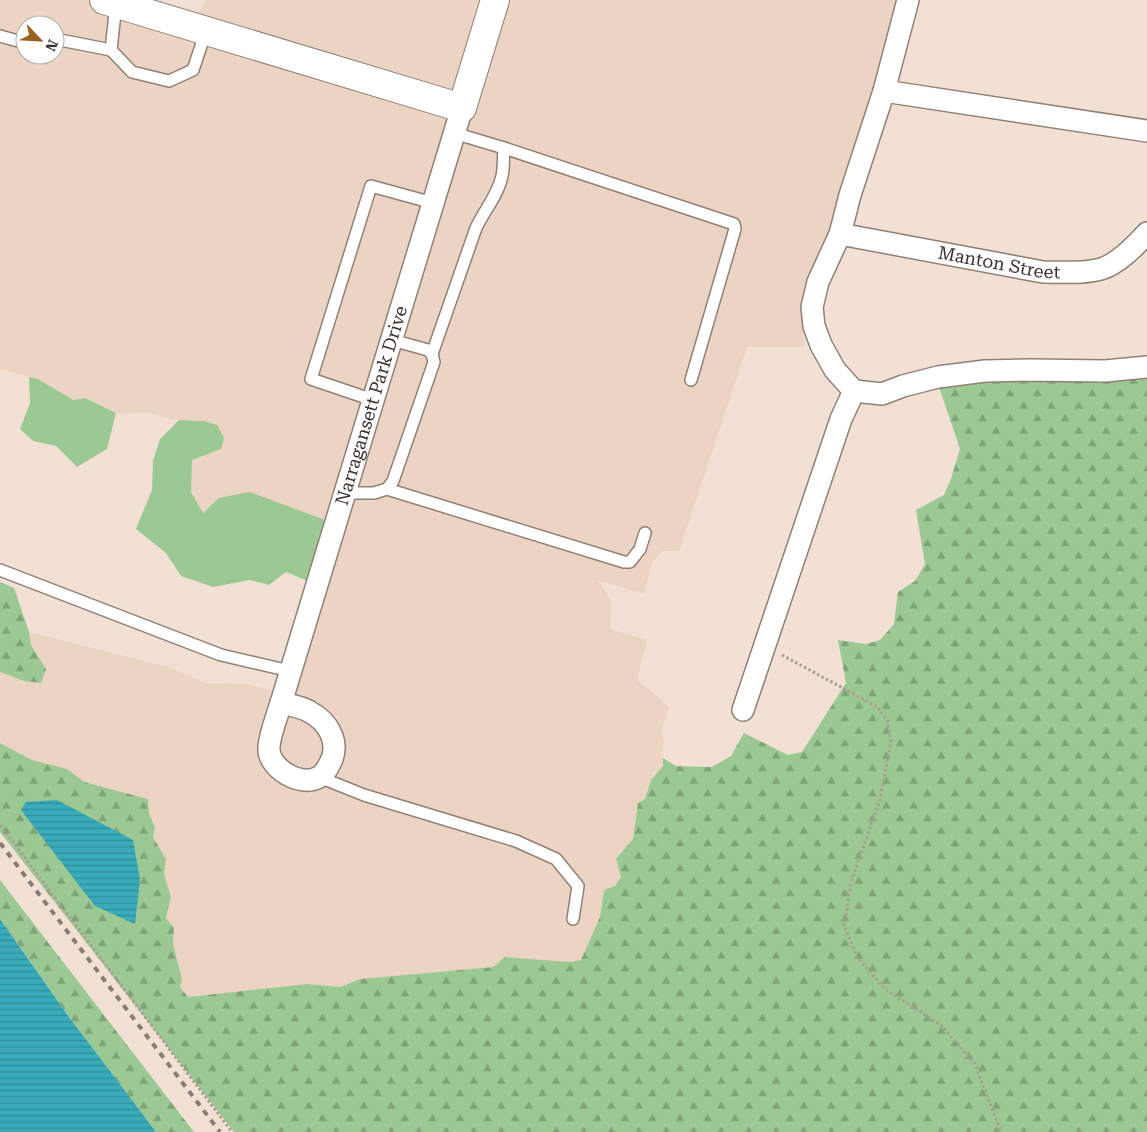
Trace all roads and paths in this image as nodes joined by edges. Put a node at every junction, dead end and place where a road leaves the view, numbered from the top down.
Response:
1 (495, 0) edge
2 (908, 0) edge
3 (110, 2) edge
4 (206, 31) junction
5 (0, 36) edge
6 (15, 40) edge
7 (65, 41) edge
8 (111, 50) junction
9 (884, 91) junction
10 (458, 120) junction
11 (1147, 131) edge
12 (504, 148) junction
13 (433, 203) junction
14 (1147, 233) edge
15 (840, 234) junction
16 (392, 340) junction
17 (432, 354) junction
18 (1147, 367) edge
19 (691, 380) dead end
20 (854, 391) junction
21 (373, 400) junction
22 (388, 489) junction
23 (346, 493) junction
24 (644, 533) dead end
25 (0, 570) edge
26 (765, 646) junction
27 (290, 671) junction
28 (281, 703) junction
29 (743, 710) dead end
30 (319, 778) junction
31 (0, 825) edge
32 (573, 919) dead end
33 (232, 1132) edge
34 (1001, 1132) edge

1 - 10 street, Narragansett Park Drive
2 - 9 street
3 - 4 street
3 - 8 lane
4 - 8 lane
4 - 10 street
5 - 6 lane
7 - 8 lane
9 - 11 street
9 - 15 street
10 - 12 lane
10 - 13 street, Narragansett Park Drive
12 - 17 lane
12 - 19 lane
13 - 16 street, Narragansett Park Drive
13 - 21 lane
14 - 15 street, Manton Street
15 - 20 street
16 - 17 lane
16 - 21 street, Narragansett Park Drive
17 - 22 lane
18 - 20 street
20 - 26 street
21 - 23 street, Narragansett Park Drive
22 - 23 lane
22 - 24 lane
23 - 27 street, Narragansett Park Drive
25 - 27 lane
26 - 29 street
26 - 34 path
27 - 28 street, Narragansett Park Drive
28 - 30 street
28 - 30 street, Narragansett Park Drive
30 - 32 lane
31 - 33 path

